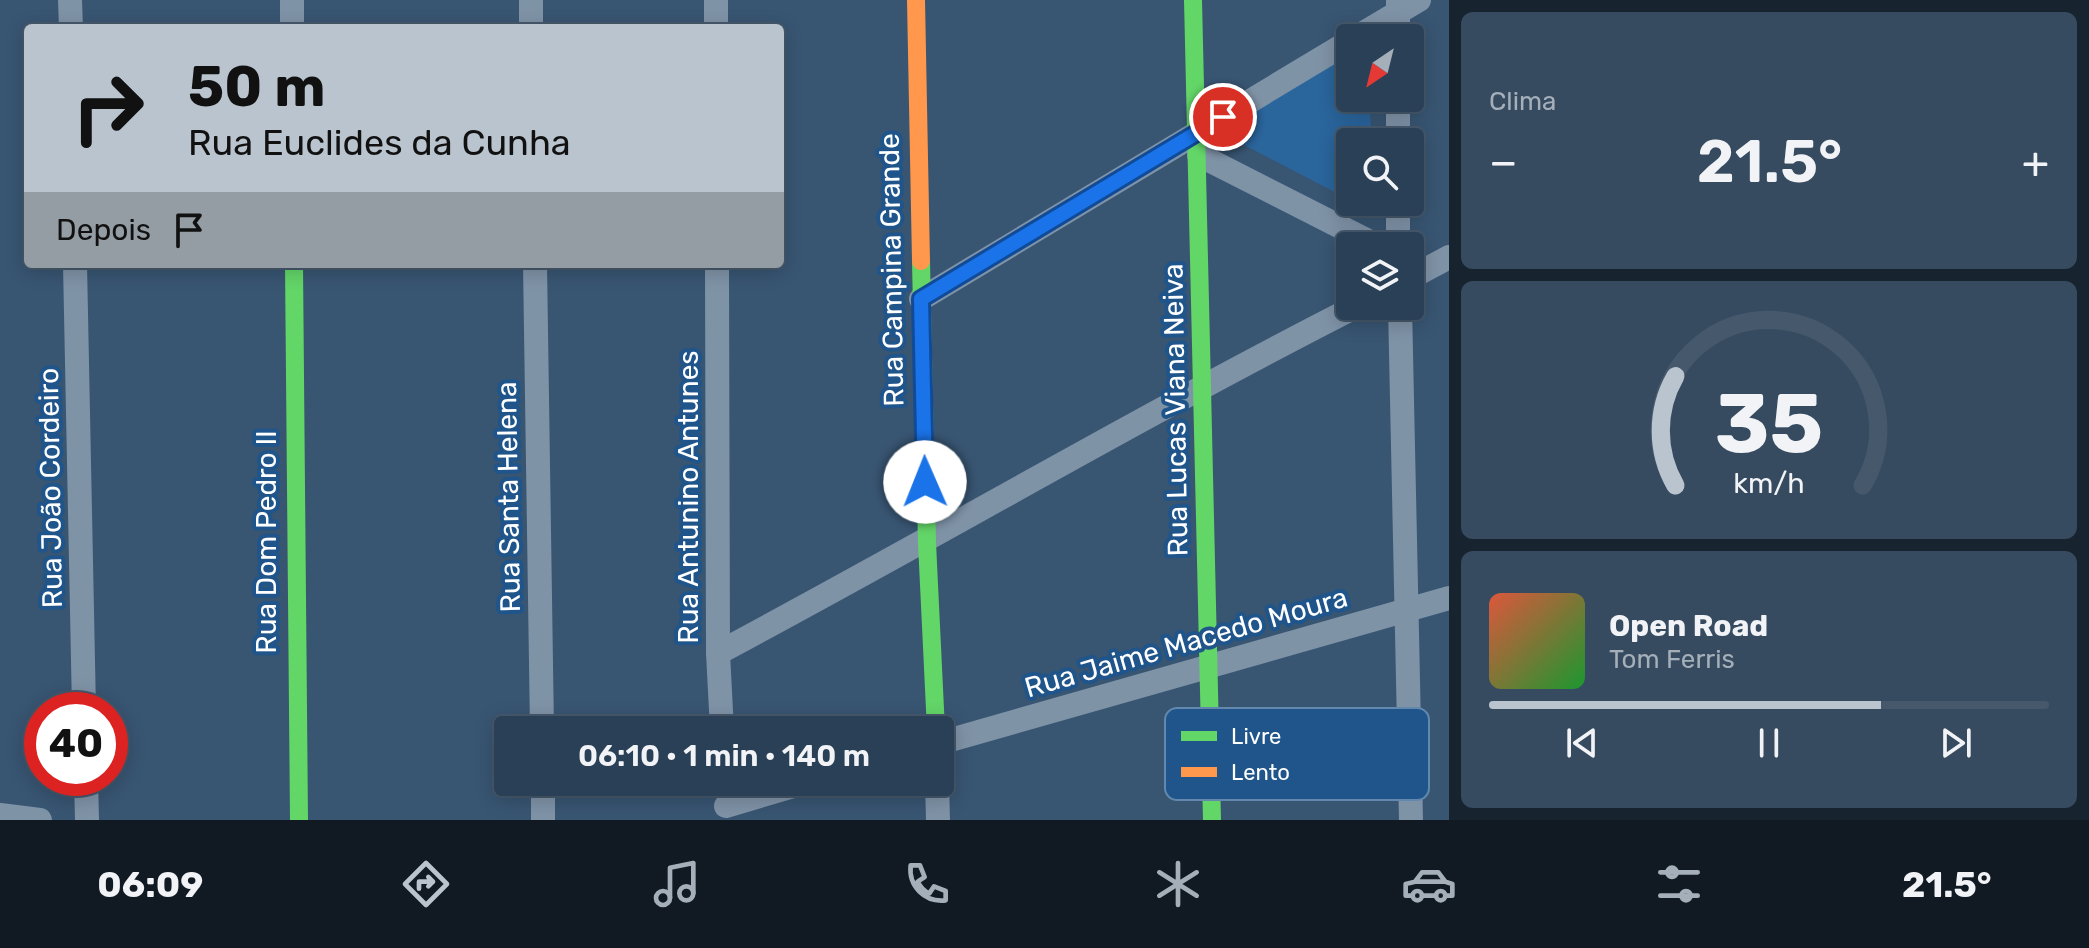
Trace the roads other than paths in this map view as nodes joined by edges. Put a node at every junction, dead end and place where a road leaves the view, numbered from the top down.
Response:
1 (70, 0) edge
2 (292, 0) edge
3 (531, 0) edge
4 (716, 0) edge
5 (916, 0) edge
6 (1193, 0) edge
7 (1405, 4) edge
8 (71, 24) edge
9 (292, 24) edge
10 (531, 24) edge
11 (716, 24) edge
12 (1376, 24) edge
13 (1401, 24) edge
14 (1336, 51) edge
15 (1198, 144) junction
16 (1353, 232) edge
17 (1449, 257) edge
18 (75, 268) edge
19 (294, 268) edge
20 (535, 268) edge
21 (717, 268) edge
22 (1424, 270) edge
23 (921, 299) junction
24 (1336, 317) edge
25 (1400, 320) edge
26 (1201, 385) junction
27 (927, 543) junction
28 (1449, 598) edge
29 (1405, 611) junction
30 (718, 653) junction
31 (1208, 667) junction
32 (84, 692) edge
33 (1209, 708) edge
34 (1408, 708) edge
35 (542, 716) edge
36 (721, 716) edge
37 (935, 716) edge
38 (954, 739) edge
39 (86, 796) edge
40 (543, 796) edge
41 (753, 796) edge
42 (937, 796) edge
43 (1211, 800) edge
44 (1410, 800) edge
45 (726, 803) edge
46 (0, 815) edge
47 (40, 820) edge
48 (87, 820) edge
49 (299, 820) edge
50 (543, 820) edge
51 (938, 820) edge
52 (1212, 820) edge
53 (1411, 820) edge

1 - 8 street
2 - 9 street
3 - 10 street
4 - 11 street
5 - 23 street, Rua Campina Grande
6 - 15 street, Rua Lucas Viana Neiva
7 - 12 street
7 - 13 street
14 - 15 street
15 - 16 street
15 - 23 street
15 - 26 street, Rua Lucas Viana Neiva
17 - 22 street
18 - 32 street, Rua João Cordeiro
19 - 49 street, Rua Dom Pedro II
20 - 35 street, Rua Santa Helena
21 - 30 street, Rua Antunino Antunes
23 - 27 street, Rua Campina Grande
24 - 26 street
25 - 29 street
26 - 27 street
26 - 31 street, Rua Lucas Viana Neiva
27 - 30 street
27 - 37 street, Rua Campina Grande
28 - 29 street, Rua Jaime Macedo Moura
29 - 31 street, Rua Jaime Macedo Moura
29 - 34 street
30 - 36 street, Rua Antunino Antunes
31 - 33 street, Rua Lucas Viana Neiva
31 - 38 street, Rua Jaime Macedo Moura
39 - 48 street
40 - 50 street
41 - 45 street
42 - 51 street
43 - 52 street, Rua Lucas Viana Neiva
44 - 53 street
46 - 47 street

